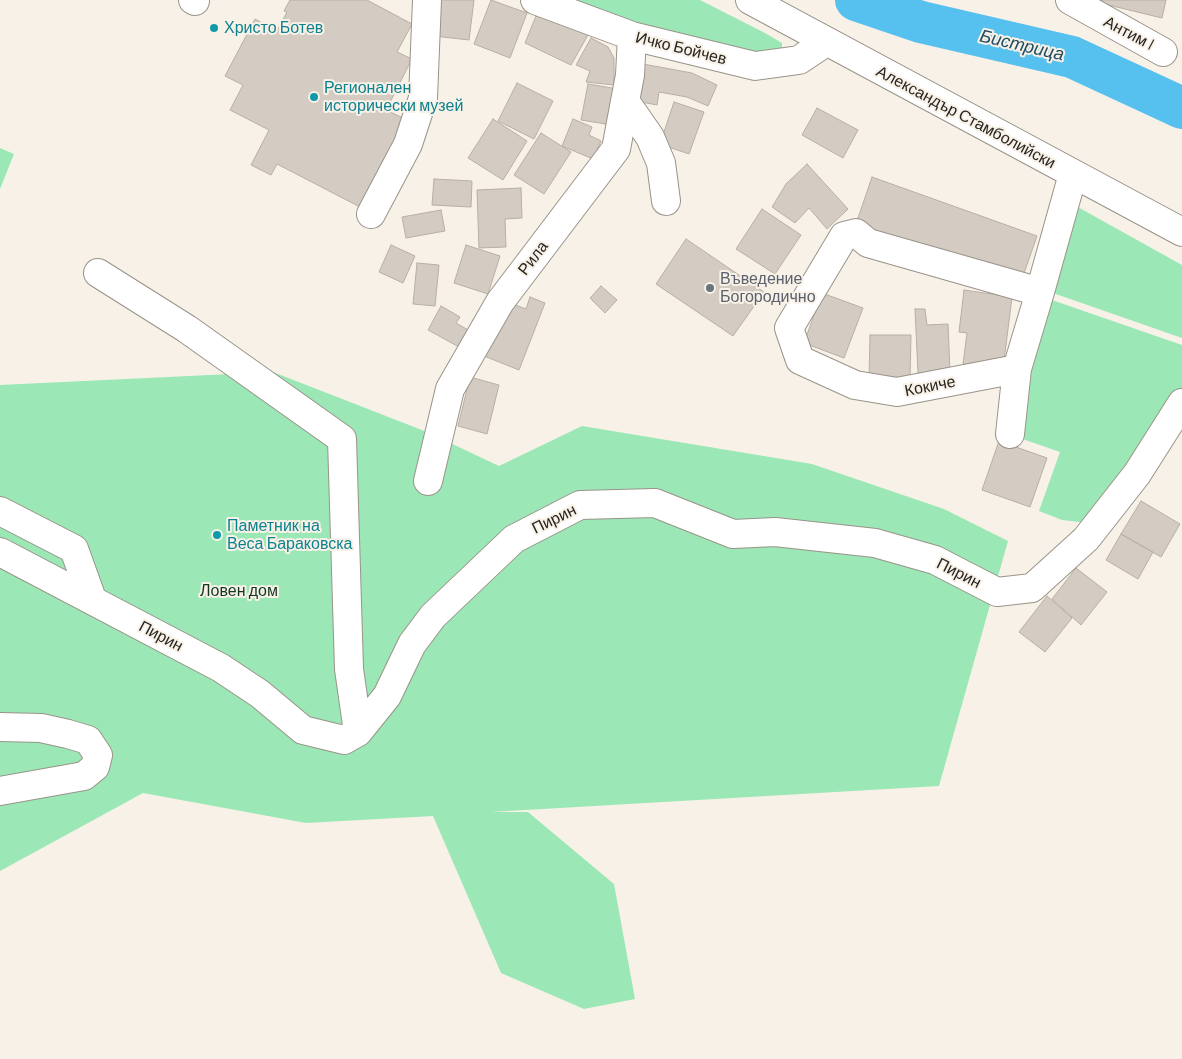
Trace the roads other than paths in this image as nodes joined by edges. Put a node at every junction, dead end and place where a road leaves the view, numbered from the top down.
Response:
1 (427, 0) edge
2 (535, 0) edge
3 (750, 0) edge
4 (1070, 0) edge
5 (632, 36) junction
6 (826, 42) junction
7 (1163, 52) dead end
8 (625, 100) junction
9 (1073, 174) junction
10 (666, 201) dead end
11 (371, 214) dead end
12 (1182, 232) edge
13 (98, 273) dead end
14 (1040, 292) junction
15 (1017, 369) junction
16 (1182, 404) edge
17 (1010, 434) dead end
18 (428, 481) dead end
19 (0, 512) edge
20 (0, 552) edge
21 (92, 599) junction
22 (0, 727) edge
23 (358, 732) junction
24 (0, 792) edge

1 - 11 street
2 - 5 street, Ичко Бойчев
3 - 6 street, Александър Стамболийски
4 - 7 street, Антим I
5 - 6 street, Ичко Бойчев
5 - 8 street, Рила
6 - 9 street, Александър Стамболийски
8 - 10 street
8 - 18 street, Рила
9 - 12 street, Александър Стамболийски
9 - 14 street
13 - 23 street
14 - 15 street
14 - 15 street, Кокиче
15 - 17 street
16 - 23 street, Пирин
19 - 21 street
20 - 21 street, Пирин
21 - 23 street, Пирин
22 - 24 street

